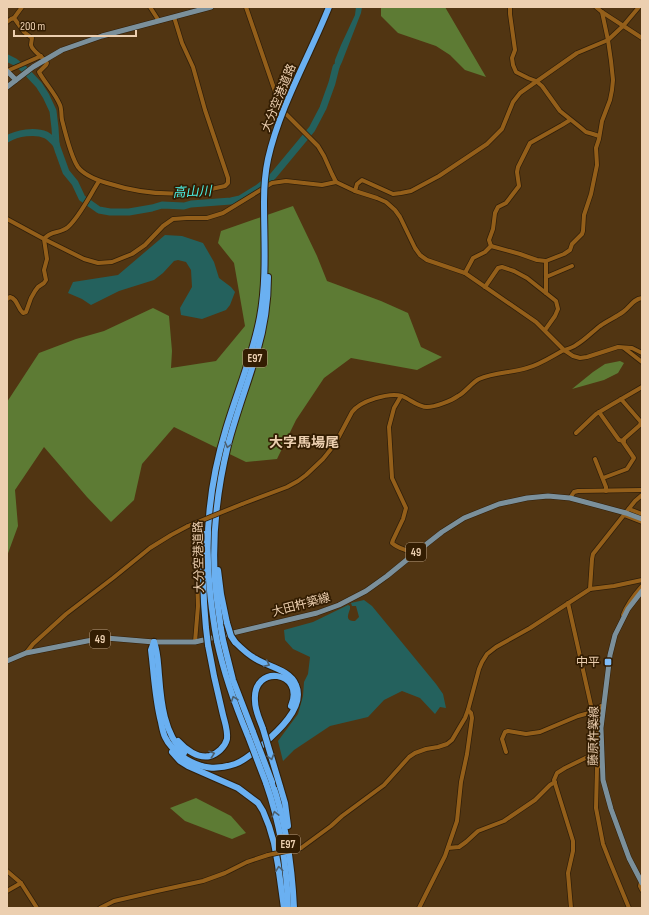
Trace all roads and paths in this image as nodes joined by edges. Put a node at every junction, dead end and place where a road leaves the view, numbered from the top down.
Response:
1 (22, 7) edge
2 (150, 7) edge
3 (210, 7) edge
4 (246, 7) edge
5 (328, 7) edge
6 (510, 7) edge
7 (596, 7) edge
8 (639, 7) edge
9 (602, 12) junction
10 (174, 17) junction
11 (14, 18) junction
12 (159, 21) junction
13 (7, 22) edge
14 (624, 26) junction
15 (642, 38) edge
16 (608, 40) junction
17 (43, 58) junction
18 (8, 70) edge
19 (18, 78) junction
20 (536, 81) junction
21 (7, 86) edge
22 (570, 120) junction
23 (599, 136) junction
24 (99, 181) junction
25 (336, 182) junction
26 (354, 191) junction
27 (264, 202) junction
28 (7, 219) edge
29 (44, 239) junction
30 (491, 246) junction
31 (546, 261) junction
32 (572, 266) dead end
33 (465, 273) junction
34 (546, 277) junction
35 (485, 287) junction
36 (546, 293) junction
37 (642, 298) edge
38 (7, 299) edge
39 (545, 330) junction
40 (624, 348) junction
41 (564, 350) junction
42 (642, 353) edge
43 (642, 362) edge
44 (642, 387) edge
45 (400, 396) junction
46 (622, 399) junction
47 (599, 412) junction
48 (576, 433) dead end
49 (624, 441) junction
50 (219, 456) junction
51 (595, 459) dead end
52 (603, 478) junction
53 (642, 490) edge
54 (606, 491) junction
55 (642, 495) edge
56 (570, 498) junction
57 (216, 510) junction
58 (626, 512) junction
59 (642, 514) edge
60 (642, 519) edge
61 (642, 522) edge
62 (414, 554) junction
63 (197, 576) dead end
64 (642, 580) edge
65 (642, 586) edge
66 (590, 589) junction
67 (642, 591) edge
68 (568, 603) junction
69 (218, 629) junction
70 (154, 642) junction
71 (195, 642) junction
72 (26, 653) junction
73 (8, 660) edge
74 (468, 710) junction
75 (593, 712) junction
76 (600, 726) junction
77 (169, 731) junction
78 (164, 736) junction
79 (602, 748) junction
80 (506, 752) dead end
81 (602, 761) junction
82 (555, 782) junction
83 (269, 783) junction
84 (448, 848) junction
85 (7, 871) edge
86 (642, 882) edge
87 (21, 883) junction
88 (642, 890) edge
89 (7, 892) edge
90 (37, 908) edge
91 (100, 908) edge
92 (284, 908) edge
93 (288, 908) edge
94 (294, 908) edge
95 (419, 908) edge
96 (570, 908) edge
97 (629, 908) edge

1 - 11 street
2 - 12 street
3 - 10 main road
4 - 25 street
5 - 27 highway, 大分空港道路 / E97, bridge
6 - 20 street
7 - 9 street
8 - 14 street
9 - 14 street
9 - 16 street
10 - 12 main road
10 - 24 street
11 - 13 street
11 - 17 street
12 - 17 main road
14 - 15 street
14 - 16 street
16 - 20 street
16 - 23 street
17 - 18 street
17 - 19 main road
17 - 24 street
18 - 19 main road
19 - 21 main road
20 - 22 street
20 - 26 street
22 - 23 street
22 - 30 street
23 - 31 street
24 - 29 street
25 - 26 street
25 - 29 street
26 - 33 street
27 - 50 highway, 大分空港道路 / E97
27 -> 57 highway, 大分空港道路 / E97
28 - 29 street
29 - 38 street
30 - 31 street
30 - 33 street
31 - 34 street
32 - 34 street
33 - 35 street
34 - 36 street
35 - 36 street
35 - 39 street
36 - 39 street
37 - 41 street
39 - 41 street
40 - 41 street
40 - 42 street
40 - 43 street
41 - 45 street
44 - 46 street
45 - 62 street
45 - 72 street, bridge
46 - 47 street
46 - 49 street
47 - 48 street
47 - 49 street
49 - 52 street
50 - 69 highway, 大分空港道路 / E97
77 -> 50 highway, bridge
51 - 52 street
52 - 54 street
53 - 54 street
54 - 56 street
55 - 58 street
56 - 58 main road, 大田杵築線 / 49
56 - 62 main road, 大田杵築線 / 49
57 - 69 highway, 大分空港道路 / E97
57 -> 78 highway, bridge
58 - 59 street
58 - 60 main road, 大田杵築線 / 49
58 - 61 street
58 - 66 street
62 - 71 main road, 大田杵築線 / 49
63 - 71 street
64 - 66 street
65 - 76 street
66 - 68 street
67 - 76 main road, 藤原杵築線
68 - 74 street
68 - 75 street
69 - 83 highway, 大分空港道路 / E97, bridge
70 - 71 main road, 大田杵築線 / 49
70 - 72 main road, 大田杵築線 / 49
70 - 77 highway
70 - 78 highway
72 - 73 main road, 大田杵築線 / 49
74 - 84 street
74 - 91 street, bridge
75 - 76 street
75 - 80 street
76 - 79 main road, 藤原杵築線
77 -> 94 highway, bridge
92 -> 78 highway
79 - 81 main road, 藤原杵築線
79 - 82 street
81 - 86 main road, 藤原杵築線
81 - 97 street
82 - 84 street
82 - 96 street
93 -> 83 highway, 大分空港道路 / E97
83 - 94 highway, 大分空港道路 / E97
84 - 95 street
85 - 87 street
86 - 88 street
87 - 89 street
87 - 90 street

